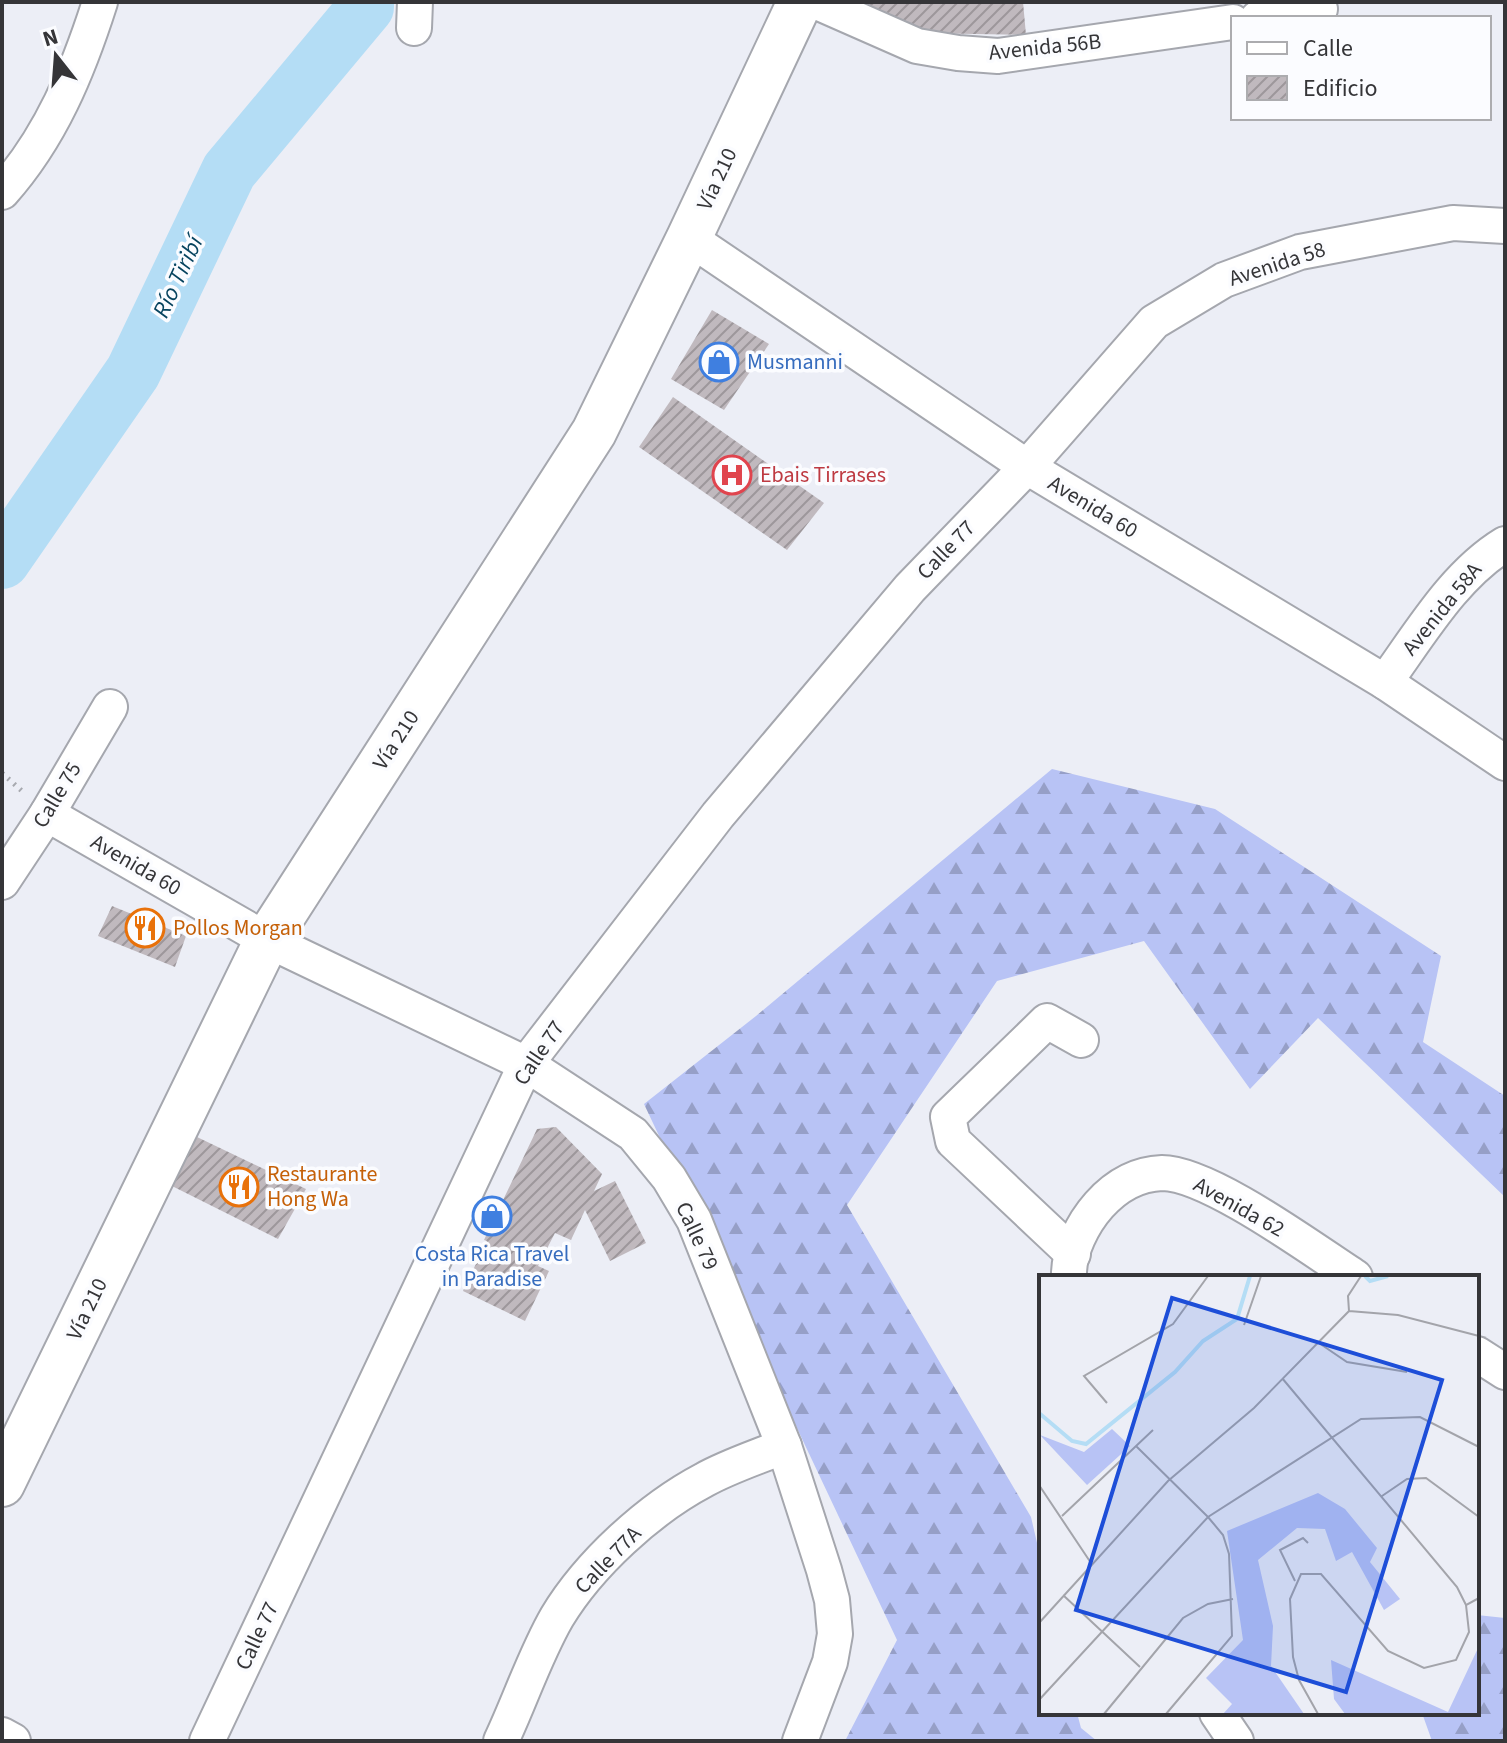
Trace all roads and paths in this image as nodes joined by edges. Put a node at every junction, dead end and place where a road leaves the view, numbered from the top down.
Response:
1 (100, 2) edge
2 (800, 2) edge
3 (817, 2) edge
4 (1320, 9) dead end
5 (1272, 16) edge
6 (1231, 22) edge
7 (2, 192) edge
8 (1505, 226) edge
9 (689, 238) junction
10 (1027, 467) junction
11 (1505, 544) edge
12 (1385, 682) junction
13 (110, 707) dead end
14 (1505, 763) edge
15 (47, 814) junction
16 (2, 882) edge
17 (267, 940) junction
18 (1081, 1040) dead end
19 (526, 1064) junction
20 (1071, 1265) edge
21 (1352, 1275) edge
22 (1479, 1355) edge
23 (1505, 1372) edge
24 (784, 1446) junction
25 (2, 1482) edge
26 (1218, 1715) edge
27 (2, 1735) edge
28 (13, 1741) edge
29 (207, 1741) edge
30 (501, 1741) edge
31 (800, 1741) edge
32 (1236, 1741) edge

1 - 7 street
2 - 9 main road, Vía 210
3 - 6 street, Avenida 56B
4 - 5 street
8 - 10 street, Avenida 58
9 - 10 street, Avenida 60
9 - 17 main road, Vía 210
10 - 12 street, Avenida 60
10 - 19 street, Calle 77
11 - 12 street, Avenida 58A
12 - 14 street, Avenida 60
13 - 15 street, Calle 75
15 - 16 street, Calle 75
15 - 17 street, Avenida 60
17 - 19 street, Calle 79
17 - 25 main road, Vía 210
18 - 20 street
19 - 24 street, Calle 79
19 - 29 street, Calle 77
20 - 21 street, Avenida 62
22 - 23 street
24 - 30 street, Calle 77A
24 - 31 street, Calle 79
26 - 32 street
27 - 28 street

